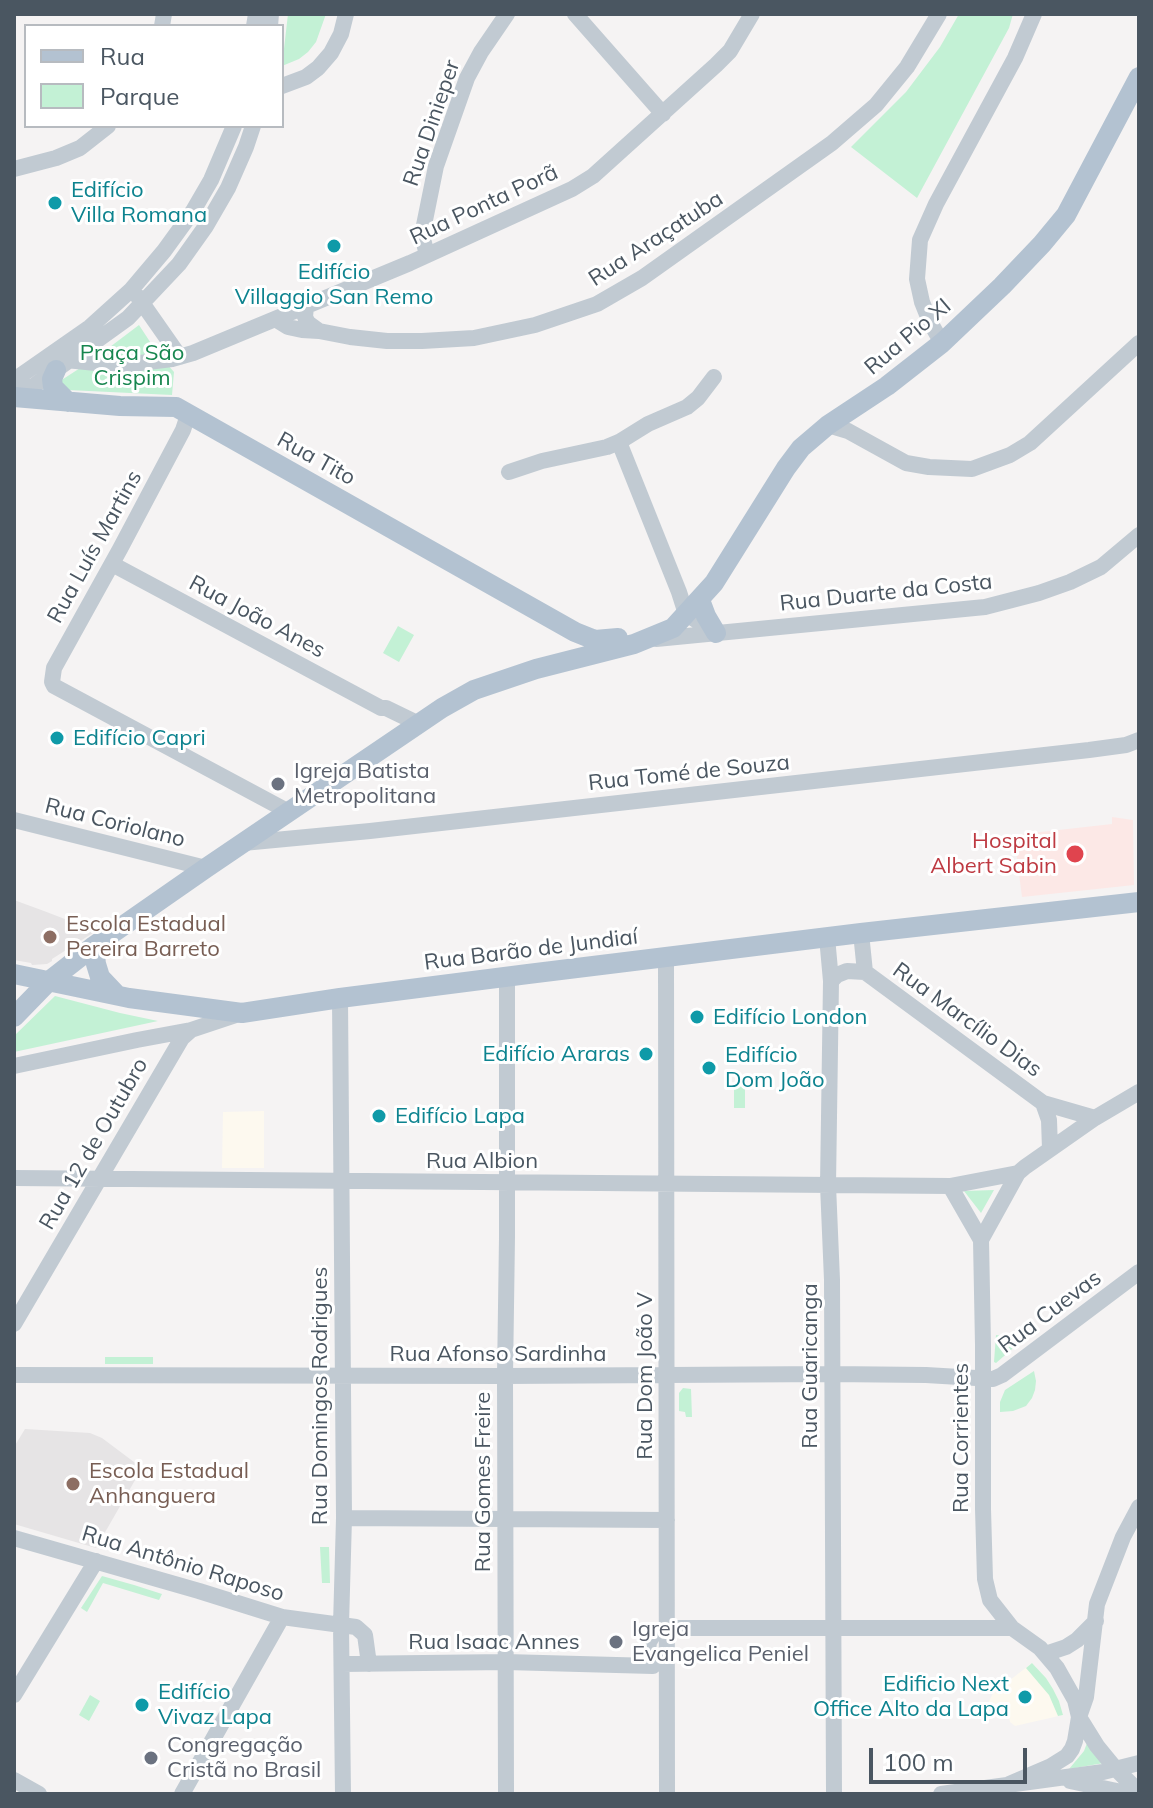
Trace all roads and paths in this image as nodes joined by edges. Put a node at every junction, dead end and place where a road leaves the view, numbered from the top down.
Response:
1 (346, 14) edge
2 (507, 14) edge
3 (575, 14) edge
4 (752, 14) edge
5 (939, 14) edge
6 (1032, 15) edge
7 (1139, 77) edge
8 (284, 85) edge
9 (663, 114) junction
10 (105, 128) edge
11 (252, 128) edge
12 (231, 134) edge
13 (246, 147) junction
14 (14, 169) edge
15 (211, 180) junction
16 (228, 188) junction
17 (189, 216) junction
18 (206, 226) junction
19 (164, 251) junction
20 (427, 255) junction
21 (179, 264) junction
22 (131, 290) junction
23 (143, 303) junction
24 (306, 306) junction
25 (275, 319) junction
26 (319, 331) junction
27 (942, 343) junction
28 (1139, 343) edge
29 (180, 357) junction
30 (58, 362) junction
31 (714, 377) dead end
32 (14, 380) edge
33 (14, 397) edge
34 (68, 402) junction
35 (863, 404) junction
36 (189, 421) junction
37 (828, 425) junction
38 (867, 441) junction
39 (619, 442) junction
40 (509, 472) dead end
41 (1139, 535) edge
42 (112, 564) junction
43 (693, 607) junction
44 (575, 632) junction
45 (716, 633) junction
46 (643, 641) junction
47 (575, 658) junction
48 (414, 727) junction
49 (1139, 740) edge
50 (289, 812) junction
51 (14, 820) edge
52 (243, 843) junction
53 (206, 868) junction
54 (1139, 902) edge
55 (861, 933) junction
56 (827, 937) junction
57 (94, 946) junction
58 (666, 957) junction
59 (865, 972) junction
60 (14, 974) edge
61 (507, 977) junction
62 (831, 981) junction
63 (48, 982) junction
64 (117, 995) junction
65 (340, 998) junction
66 (242, 1013) junction
67 (14, 1017) edge
68 (191, 1030) junction
69 (14, 1066) edge
70 (1139, 1092) edge
71 (1043, 1103) junction
72 (1095, 1118) junction
73 (1050, 1149) junction
74 (1018, 1173) junction
75 (14, 1178) edge
76 (99, 1179) junction
77 (341, 1182) junction
78 (507, 1183) junction
79 (666, 1184) junction
80 (828, 1185) junction
81 (950, 1186) junction
82 (981, 1240) junction
83 (1139, 1272) edge
84 (14, 1324) edge
85 (667, 1374) junction
86 (831, 1374) junction
87 (14, 1375) edge
88 (342, 1376) junction
89 (505, 1376) junction
90 (983, 1378) junction
91 (1139, 1507) edge
92 (344, 1518) junction
93 (505, 1518) junction
94 (667, 1520) junction
95 (14, 1538) edge
96 (96, 1561) junction
97 (282, 1617) junction
98 (1096, 1621) junction
99 (341, 1625) junction
100 (667, 1628) junction
101 (833, 1628) junction
102 (1012, 1628) junction
103 (1045, 1654) junction
104 (506, 1662) junction
105 (342, 1664) junction
106 (369, 1664) junction
107 (646, 1666) junction
108 (667, 1666) junction
109 (14, 1695) edge
110 (1079, 1717) junction
111 (1127, 1775) edge
112 (1056, 1778) junction
113 (14, 1780) edge
114 (1009, 1784) junction
115 (969, 1792) edge
116 (39, 1794) edge
117 (182, 1794) edge
118 (343, 1794) edge
119 (506, 1794) edge
120 (667, 1794) edge
121 (834, 1794) edge
122 (941, 1794) edge

1 - 8 street
2 - 20 street, Rua Dinieper
3 - 9 street
4 - 9 street, Rua Ponta Porã
5 - 26 street, Rua Araçatuba
6 - 27 street
7 - 27 main road, Rua Pio XI
9 - 20 street, Rua Ponta Porã
10 - 14 street
11 - 13 street
12 - 13 street
12 - 15 street
13 - 16 street
15 - 16 street
15 - 17 street
16 - 18 street
17 - 18 street
17 - 19 street
18 - 21 street
19 - 21 street
19 - 22 street
20 - 24 street, Rua Ponta Porã
21 - 23 street
22 - 23 street
22 - 30 street
23 - 29 street
23 - 30 street
24 - 25 street, Rua Ponta Porã
24 - 26 street
25 - 26 street, Rua Araçatuba
25 - 29 street, Rua Ponta Porã
27 - 35 main road, Rua Pio XI
28 - 38 street
29 - 30 street
30 - 32 street
30 - 33 street
30 - 34 main road
31 - 39 street
33 - 34 main road, Rua Tito
34 - 36 main road, Rua Tito
35 - 37 main road, Rua Pio XI
35 - 38 street
36 - 42 street, Rua Luís Martins
36 - 44 main road, Rua Tito
37 - 38 street
37 - 43 main road, Rua Pio XI
39 - 40 street
39 - 43 street
41 - 45 street, Rua Duarte da Costa
42 - 48 street, Rua João Anes
42 - 50 street, Rua Luís Martins
43 - 44 main road
43 - 45 main road
43 - 46 main road, Rua Pio XI
44 - 47 main road
45 - 46 street, Rua Duarte da Costa
46 - 47 main road, Rua Pio XI
47 - 48 main road, Rua Pio XI
48 - 50 main road, Rua Pio XI
49 - 52 street, Rua Tomé de Souza
50 - 52 main road, Rua Pio XI
51 - 53 street, Rua Coriolano
52 - 53 main road, Rua Pio XI
53 - 57 main road, Rua Pio XI
54 - 55 main road, Rua Barão de Jundiaí
55 - 56 main road, Rua Barão de Jundiaí
55 - 59 street, Rua Marcílio Dias
56 - 58 main road, Rua Barão de Jundiaí
56 - 62 street, Rua Guaricanga
57 - 63 main road, Rua Pio XI
57 - 64 main road
58 - 61 main road, Rua Barão de Jundiaí
58 - 79 street, Rua Dom João V
59 - 62 street, Rua Marcílio Dias
59 - 71 street, Rua Marcílio Dias
60 - 63 main road, Rua Barão de Jundiaí
61 - 65 main road, Rua Barão de Jundiaí
61 - 78 street, Rua Gomes Freire
62 - 80 street, Rua Guaricanga
63 - 64 main road, Rua Barão de Jundiaí
63 - 67 main road, Rua Pio XI
64 - 66 main road, Rua Barão de Jundiaí
65 - 66 main road, Rua Barão de Jundiaí
65 - 77 street, Rua Domingos Rodrigues
66 - 68 street
68 - 69 street
68 - 76 street, Rua 12 de Outubro
70 - 72 street
71 - 72 street, Rua Marcílio Dias
71 - 73 street, Rua Marcílio Dias
72 - 73 street
73 - 74 street
74 - 81 street, Rua Albion
74 - 82 street
75 - 76 street, Rua Albion
76 - 77 street, Rua Albion
76 - 84 street, Rua 12 de Outubro
77 - 78 street, Rua Albion
77 - 88 street, Rua Domingos Rodrigues
78 - 79 street, Rua Albion
78 - 89 street, Rua Gomes Freire
79 - 80 street, Rua Albion
79 - 85 street, Rua Dom João V
80 - 81 street, Rua Albion
80 - 86 street, Rua Guaricanga
81 - 82 street
82 - 90 street, Rua Corrientes
83 - 90 street, Rua Cuevas
85 - 86 street, Rua Afonso Sardinha
85 - 89 street, Rua Afonso Sardinha
85 - 94 street, Rua Dom João V
86 - 90 street, Rua Afonso Sardinha
86 - 101 street, Rua Guaricanga
87 - 88 street, Rua Afonso Sardinha
88 - 89 street, Rua Afonso Sardinha
88 - 92 street, Rua Domingos Rodrigues
89 - 93 street, Rua Gomes Freire
90 - 102 street, Rua Corrientes
91 - 98 street
92 - 93 street
92 - 99 street, Rua Domingos Rodrigues
93 - 94 street
93 - 104 street, Rua Gomes Freire
94 - 100 street, Rua Dom João V
95 - 96 street, Rua Antônio Raposo
96 - 97 street, Rua Antônio Raposo
96 - 109 street
97 - 99 street, Rua Antônio Raposo
97 - 117 street
98 - 103 street
98 - 110 street
99 - 105 street, Rua Domingos Rodrigues
99 - 106 street
100 - 101 street
100 - 107 street
100 - 108 street, Rua Dom João V
101 - 102 street
101 - 121 street, Rua Guaricanga
102 - 103 street, Rua Corrientes
103 - 110 street, Rua Corrientes
104 - 106 street, Rua Isaac Annes
104 - 107 street, Rua Isaac Annes
104 - 119 street, Rua Gomes Freire
105 - 106 street, Rua Isaac Annes
105 - 118 street, Rua Domingos Rodrigues
107 - 108 street, Rua Isaac Annes
108 - 120 street, Rua Dom João V
110 - 111 street, Rua Corrientes
110 - 114 street
111 - 112 street
111 - 112 street
112 - 114 street
113 - 116 street
114 - 115 street
115 - 122 street

